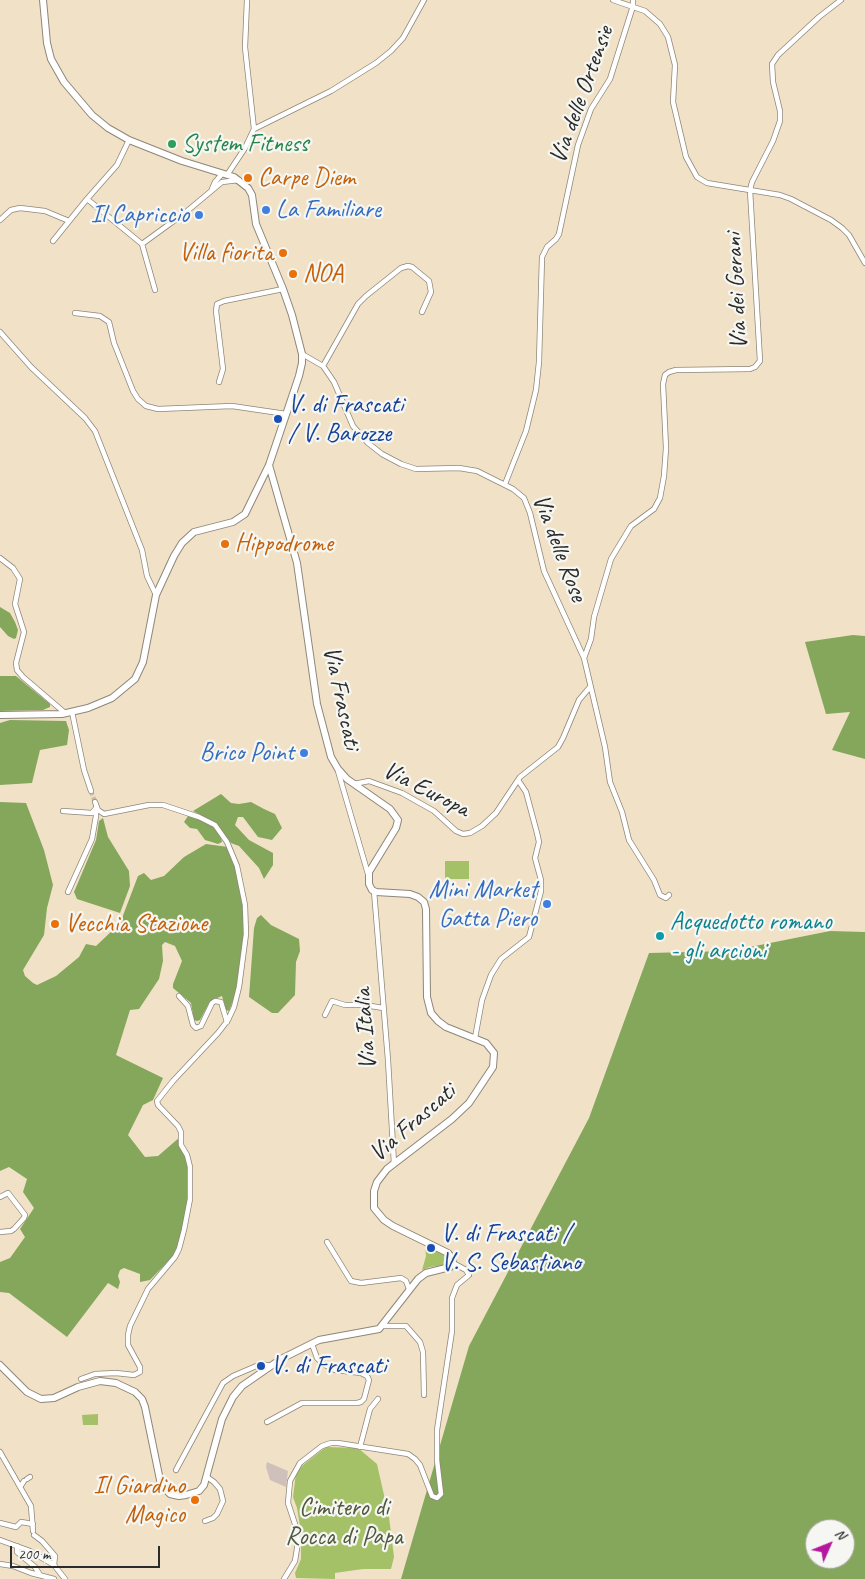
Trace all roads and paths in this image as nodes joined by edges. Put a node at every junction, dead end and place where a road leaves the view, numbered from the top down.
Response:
1 (43, 0) edge
2 (247, 0) edge
3 (424, 0) edge
4 (612, 0) edge
5 (634, 0) edge
6 (841, 0) edge
7 (633, 6) junction
8 (254, 130) junction
9 (129, 140) junction
10 (213, 172) junction
11 (228, 176) junction
12 (215, 182) junction
13 (211, 190) junction
14 (750, 190) junction
15 (87, 198) junction
16 (0, 220) edge
17 (68, 221) junction
18 (53, 241) dead end
19 (142, 244) junction
20 (865, 263) edge
21 (283, 289) junction
22 (155, 290) dead end
23 (422, 312) dead end
24 (75, 313) dead end
25 (0, 332) edge
26 (302, 354) junction
27 (323, 366) junction
28 (219, 382) dead end
29 (286, 414) junction
30 (269, 466) junction
31 (505, 484) junction
32 (0, 558) edge
33 (156, 596) junction
34 (584, 658) junction
35 (590, 686) junction
36 (69, 713) junction
37 (0, 715) edge
38 (338, 769) junction
39 (518, 780) junction
40 (353, 784) junction
41 (91, 791) tunnel mouth
42 (96, 805) junction
43 (63, 811) dead end
44 (369, 875) junction
45 (374, 891) junction
46 (68, 892) dead end
47 (669, 895) dead end
48 (179, 996) dead end
49 (383, 1008) junction
50 (325, 1015) dead end
51 (227, 1022) junction
52 (475, 1038) junction
53 (394, 1164) junction
54 (0, 1197) edge
55 (0, 1232) edge
56 (327, 1242) dead end
57 (454, 1263) junction
58 (409, 1289) junction
59 (382, 1326) junction
60 (312, 1344) junction
61 (0, 1365) edge
62 (271, 1366) junction
63 (80, 1379) dead end
64 (424, 1395) dead end
65 (378, 1399) dead end
66 (267, 1422) dead end
67 (360, 1446) junction
68 (0, 1452) edge
69 (176, 1470) dead end
70 (206, 1477) junction
71 (27, 1479) dead end
72 (20, 1487) junction
73 (205, 1521) dead end
74 (0, 1523) edge
75 (32, 1524) junction
76 (0, 1540) edge
77 (17, 1546) junction
78 (0, 1564) edge
79 (54, 1565) junction
80 (31, 1573) junction
81 (40, 1575) junction
82 (29, 1579) edge
83 (51, 1579) edge
84 (65, 1579) edge
85 (284, 1579) edge

1 - 9 main road
2 - 8 street
3 - 8 street
4 - 7 street
5 - 7 street, Via delle Ortensie
6 - 14 street, Via dei Gerani
7 - 14 street
7 - 31 street, Via delle Ortensie
8 - 11 street
9 - 10 main road
9 - 15 street
10 - 11 main road
10 - 12 street
11 - 12 street
11 - 13 street
11 - 21 main road
12 - 13 street
13 - 19 street
14 - 20 street
14 - 34 street, Via dei Gerani
15 - 17 street
15 - 19 street
16 - 17 street
17 - 18 street
19 - 22 street
21 - 26 main road
21 - 28 street
23 - 27 street
24 - 29 street
25 - 33 street
26 - 27 street, Via delle Rose
26 - 29 main road
27 - 31 street, Via delle Rose
29 - 30 main road
30 - 33 main road
30 - 38 main road, Via Frascati
31 - 34 street, Via delle Rose
32 - 36 street
33 - 36 main road
34 - 35 street, Via delle Rose
35 - 39 street, Via Europa
35 - 47 street, Via delle Rose
36 - 37 main road
36 - 41 street
38 - 40 main road, Via Frascati
38 - 44 street
39 - 40 street, Via Europa
39 - 52 street
40 - 44 main road, Via Frascati
42 - 43 street
42 - 46 street
42 - 51 street
44 - 45 main road
45 - 49 street, Via Italia
45 - 52 main road, Via Frascati
48 - 51 street
49 - 50 street
49 - 53 street, Via Italia
51 - 63 street
52 - 53 main road, Via Frascati
53 - 57 main road, Via Frascati
54 - 55 street
56 - 58 street
57 - 58 main road
57 - 67 street
58 - 59 main road
59 - 60 main road
59 - 64 street
60 - 62 main road
60 - 66 street
61 - 70 main road
62 - 69 street
62 - 70 main road
65 - 67 street
67 - 85 street
68 - 72 street
70 - 73 street
71 - 72 street
72 - 75 street
74 - 75 street
75 - 79 street
76 - 77 street
77 - 79 street
77 - 81 street
78 - 80 street
79 - 84 street
80 - 81 street
80 - 82 street
81 - 83 street

